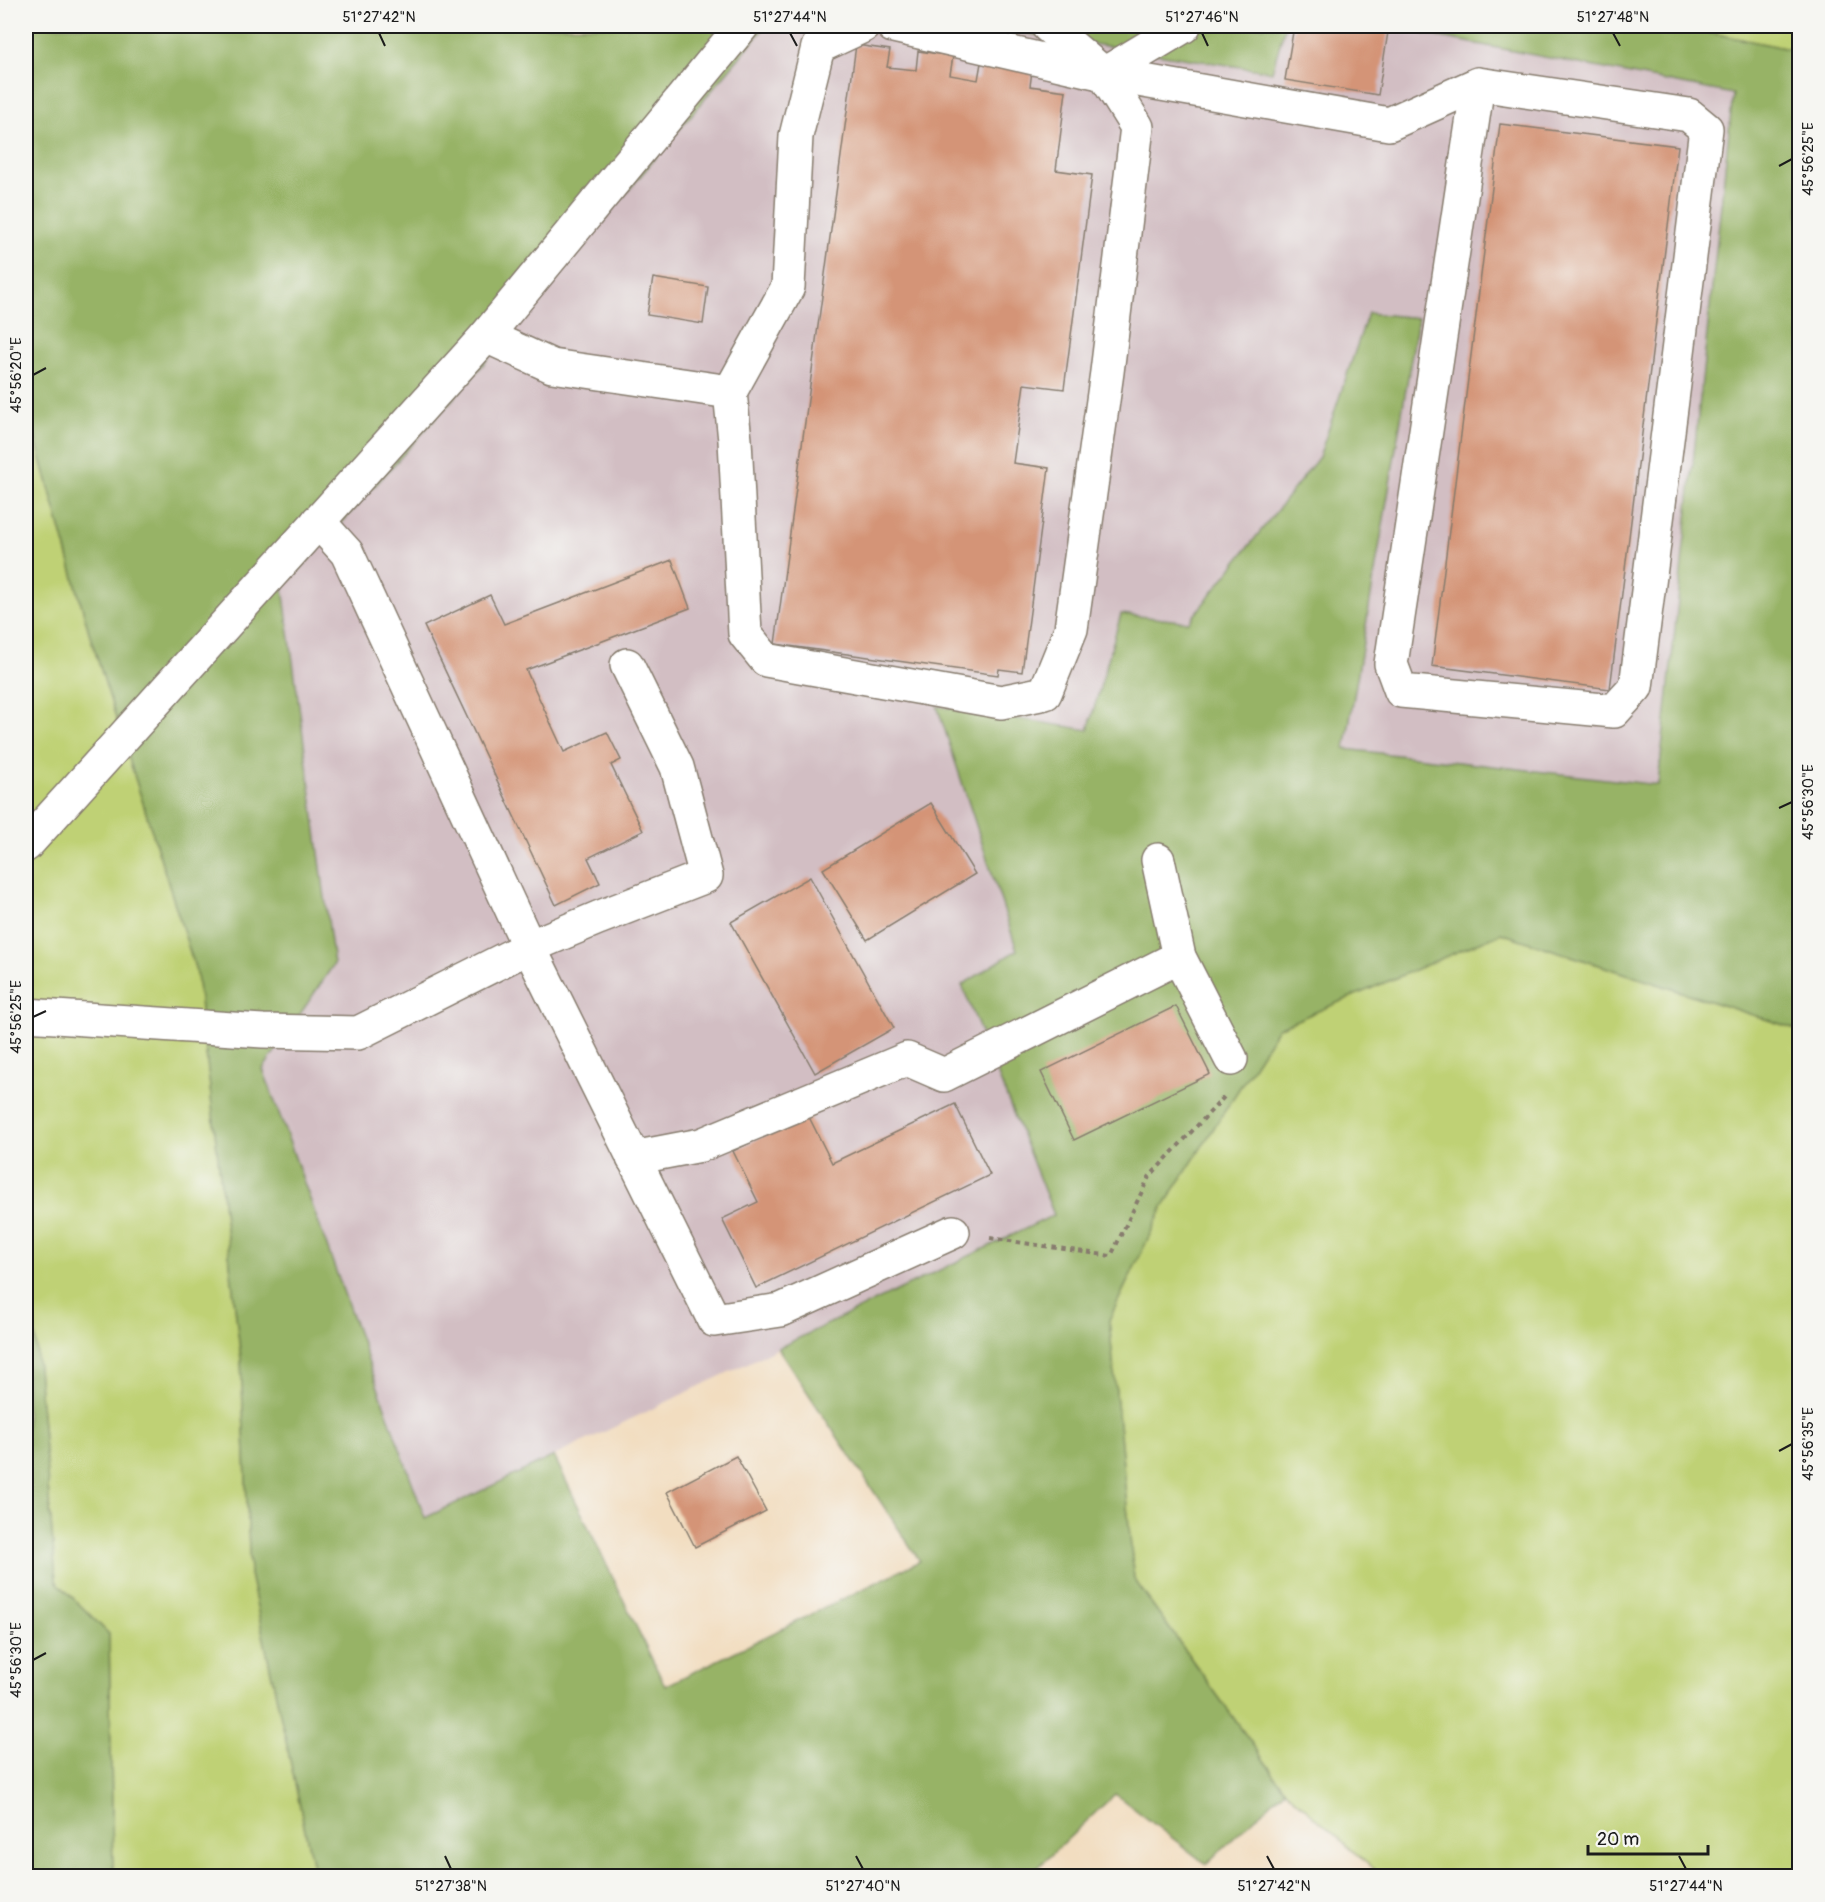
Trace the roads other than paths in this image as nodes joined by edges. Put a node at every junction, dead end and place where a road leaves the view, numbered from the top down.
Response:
1 (742, 26) edge
2 (862, 26) edge
3 (892, 26) edge
4 (1048, 26) edge
5 (1184, 26) edge
6 (1104, 74) junction
7 (1478, 84) junction
8 (486, 336) junction
9 (730, 392) junction
10 (318, 520) junction
11 (627, 665) dead end
12 (26, 845) edge
13 (1158, 860) dead end
14 (529, 947) junction
15 (1179, 957) junction
16 (26, 1015) edge
17 (1231, 1059) road end
18 (633, 1158) junction
19 (953, 1232) road end

1 - 8 street
2 - 9 street
3 - 6 street
4 - 6 street
5 - 6 street
6 - 7 street
6 - 9 street
7 - 7 street
8 - 9 street
8 - 10 street
10 - 12 street
10 - 14 street
11 - 14 street
13 - 15 street
14 - 16 street
14 - 18 street
15 - 17 street
15 - 18 street
18 - 19 street

